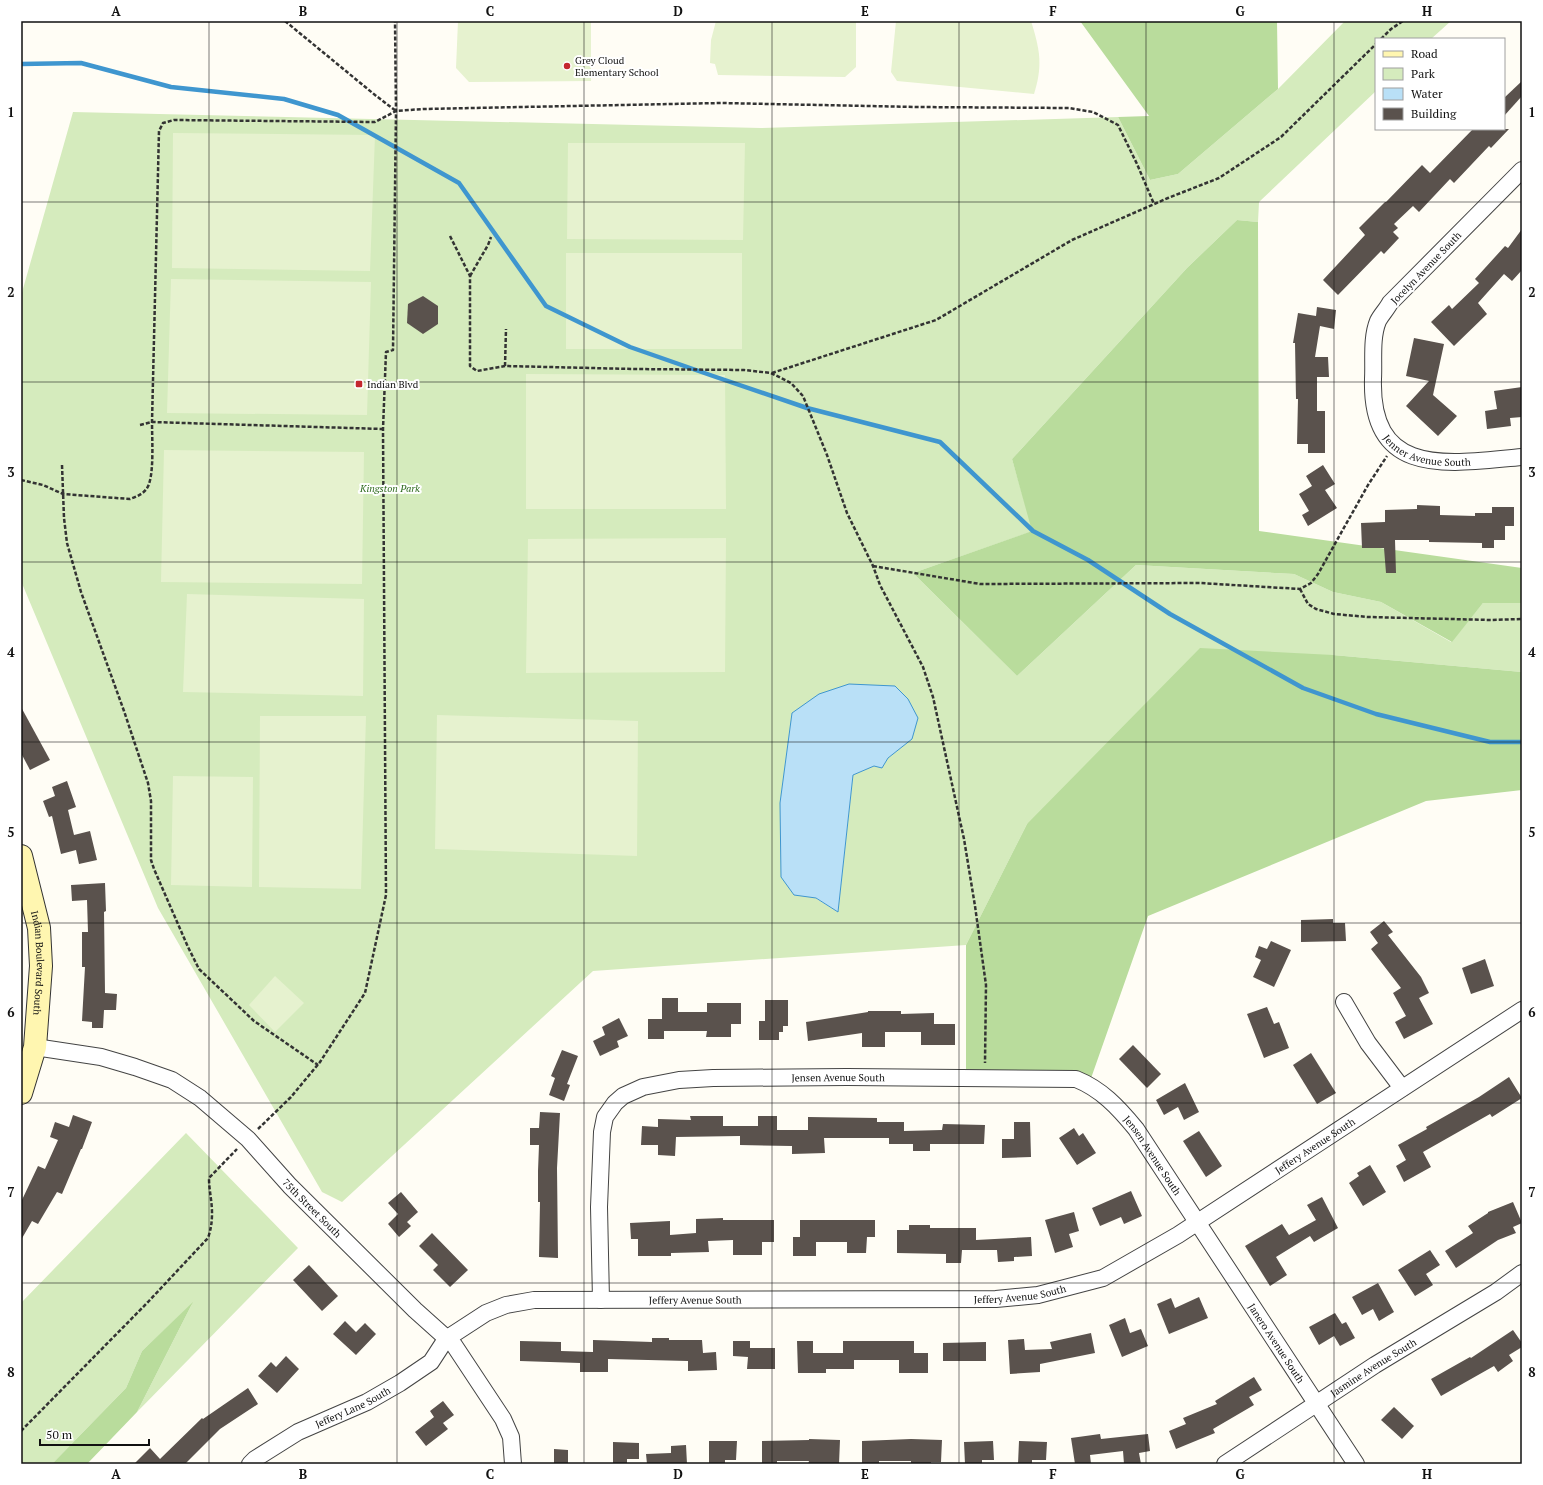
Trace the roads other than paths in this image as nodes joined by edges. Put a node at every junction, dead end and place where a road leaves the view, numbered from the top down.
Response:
1 (1522, 170) edge
2 (1373, 387) joint
3 (1522, 456) edge
4 (21, 856) edge
5 (1344, 1002) dead end
6 (1522, 1010) edge
7 (35, 1047) junction
8 (1402, 1088) junction
9 (21, 1093) edge
10 (1198, 1222) junction
11 (1522, 1274) edge
12 (601, 1300) junction
13 (446, 1339) junction
14 (1317, 1403) junction
15 (250, 1464) edge
16 (513, 1464) edge
17 (1225, 1464) edge
18 (1356, 1464) edge

1 - 2 street, Jocelyn Avenue South
2 - 3 street, Jenner Avenue South
4 - 7 street, Indian Boulevard South
5 - 8 street
6 - 8 street, Jeffery Avenue South
7 - 9 street, Indian Boulevard South
7 - 13 street, 75th Street South
8 - 10 street, Jeffery Avenue South
10 - 12 street, Jeffery Avenue South
10 - 12 street, Jensen Avenue South
10 - 14 street, Janero Avenue South
11 - 14 street, Jasmine Avenue South
12 - 13 street, Jeffery Avenue South
13 - 15 street, Jeffery Lane South
13 - 16 street, 75th Street South
14 - 17 street, Jasmine Avenue South
14 - 18 street, Janero Avenue South

